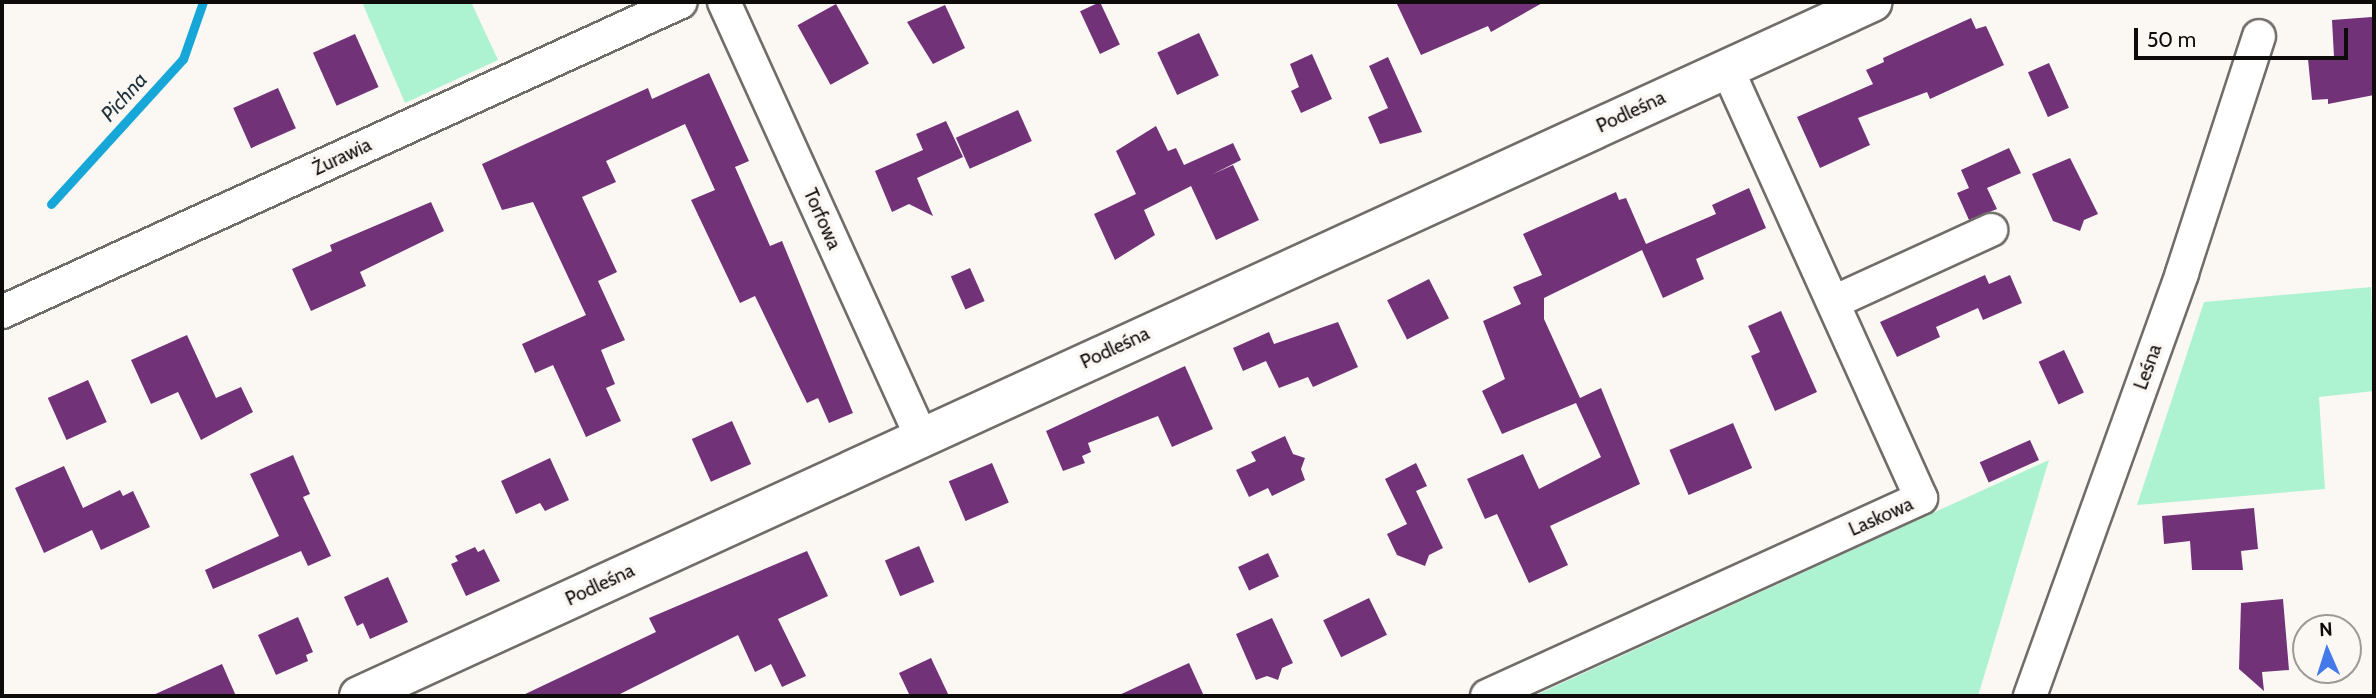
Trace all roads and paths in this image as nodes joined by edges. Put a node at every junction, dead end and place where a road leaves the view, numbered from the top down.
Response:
1 (681, 2) edge
2 (724, 2) edge
3 (1873, 2) edge
4 (2259, 36) dead end
5 (1727, 69) junction
6 (1992, 230) dead end
7 (1834, 302) junction
8 (2, 312) edge
9 (921, 436) junction
10 (359, 696) edge
11 (1487, 696) edge
12 (2030, 696) edge

1 - 8 street, Żurawia
2 - 9 street, Torfowa
3 - 5 street, Podleśna
4 - 12 street, Leśna
5 - 7 street, Laskowa
5 - 9 street, Podleśna
6 - 7 street
7 - 11 street, Laskowa
9 - 10 street, Podleśna

